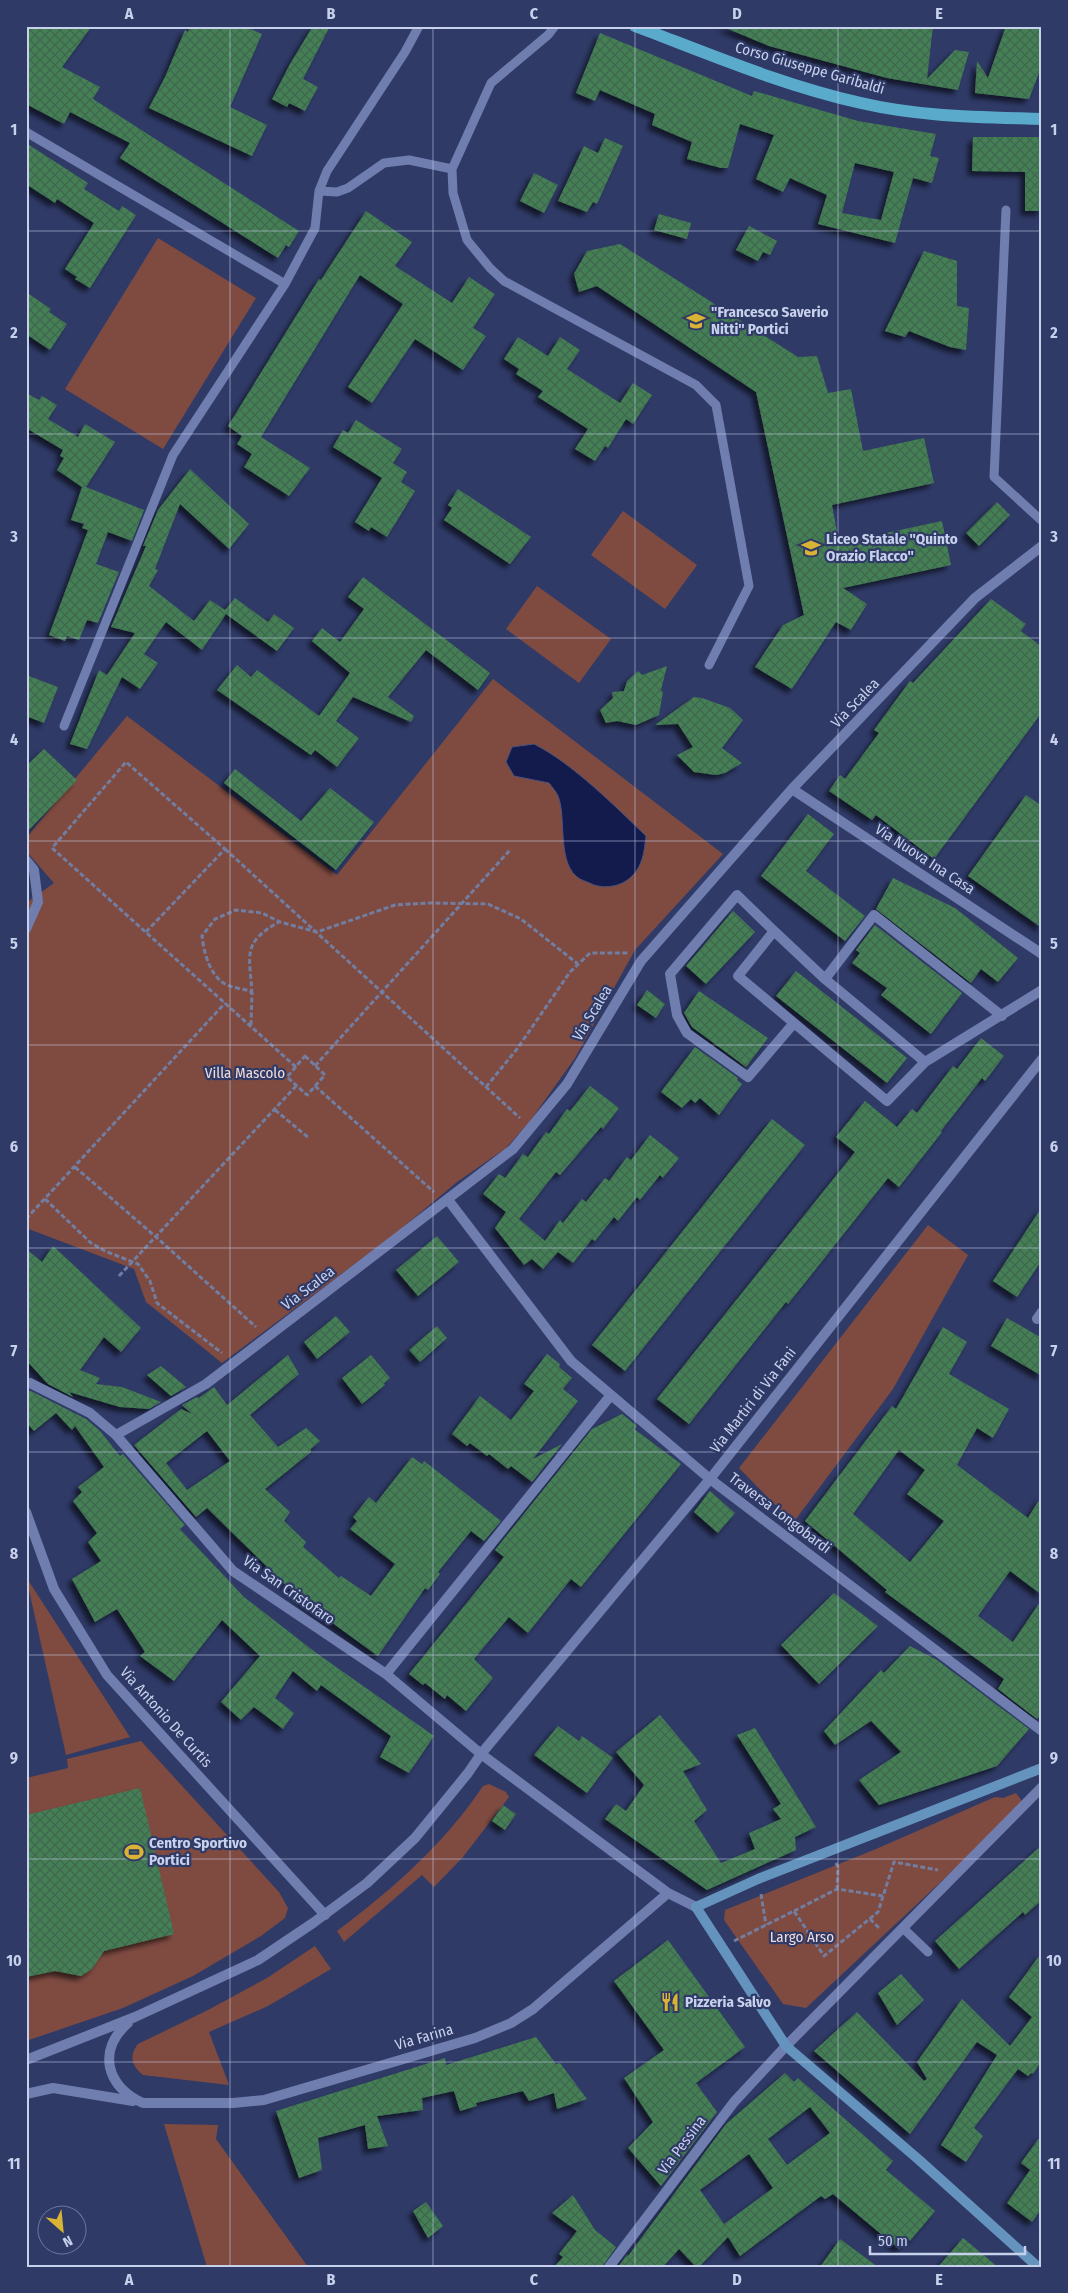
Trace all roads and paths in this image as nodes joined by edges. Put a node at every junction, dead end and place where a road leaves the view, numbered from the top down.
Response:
1 (419, 26) edge
2 (555, 26) edge
3 (635, 26) edge
4 (1042, 119) edge
5 (26, 132) edge
6 (452, 169) junction
7 (319, 191) junction
8 (1006, 210) dead end
9 (285, 284) junction
10 (1042, 521) edge
11 (1042, 546) edge
12 (709, 665) dead end
13 (64, 726) dead end
14 (792, 789) junction
15 (225, 849) junction
16 (510, 850) dead end
17 (26, 860) edge
18 (460, 905) junction
19 (280, 922) junction
20 (26, 929) edge
21 (774, 931) junction
22 (146, 932) junction
23 (317, 932) junction
24 (628, 953) junction
25 (1042, 954) edge
26 (640, 961) junction
27 (624, 962) dead end
28 (578, 964) junction
29 (825, 979) junction
30 (1042, 990) edge
31 (383, 991) junction
32 (252, 994) junction
33 (226, 1003) junction
34 (1002, 1016) junction
35 (794, 1023) junction
36 (251, 1026) junction
37 (1042, 1059) edge
38 (925, 1062) junction
39 (315, 1066) junction
40 (296, 1067) junction
41 (297, 1086) junction
42 (315, 1086) junction
43 (486, 1087) junction
44 (275, 1110) junction
45 (523, 1121) dead end
46 (309, 1138) dead end
47 (75, 1167) junction
48 (439, 1192) dead end
49 (45, 1199) junction
50 (449, 1201) junction
51 (26, 1219) edge
52 (156, 1236) junction
53 (133, 1261) junction
54 (119, 1276) dead end
55 (250, 1334) dead end
56 (229, 1348) dead end
57 (27, 1382) edge
58 (611, 1395) junction
59 (116, 1435) junction
60 (710, 1479) junction
61 (26, 1512) edge
62 (386, 1674) junction
63 (1042, 1731) edge
64 (481, 1754) junction
65 (1042, 1768) edge
66 (1042, 1787) edge
67 (830, 1851) junction
68 (956, 1874) junction
69 (758, 1879) junction
70 (837, 1890) junction
71 (668, 1892) junction
72 (883, 1896) junction
73 (696, 1907) junction
74 (794, 1911) junction
75 (325, 1915) junction
76 (766, 1925) junction
77 (903, 1928) junction
78 (722, 1947) junction
79 (928, 1952) dead end
80 (135, 2017) junction
81 (786, 2046) junction
82 (26, 2060) edge
83 (26, 2094) edge
84 (144, 2102) junction
85 (609, 2267) edge
86 (1038, 2267) edge

1 - 7 lane
2 - 6 lane
3 - 4 main road, Corso Giuseppe Garibaldi
5 - 9 lane
6 - 7 lane
6 - 12 lane
7 - 9 lane
8 - 10 lane
9 - 13 lane
11 - 14 street, Via Scalea
14 - 25 street, Via Nuova Ina Casa
14 - 26 street, Via Scalea
15 - 22 path
15 - 22 path
15 - 23 path
16 - 18 path
17 - 20 street
18 - 23 path
18 - 28 path
18 - 31 path
19 - 23 path
19 - 32 path
19 - 32 path
21 - 29 street
21 - 35 street
21 - 35 street
22 - 33 path
23 - 31 path
24 - 26 path
24 - 27 path
24 - 28 path
26 - 50 street, Via Scalea
28 - 43 path
29 - 34 street
29 - 38 street
30 - 34 street
31 - 39 path
31 - 43 path
32 - 36 path
33 - 36 path
33 - 47 path
34 - 38 street
35 - 38 street
36 - 40 path
37 - 60 street, Via Martiri di Via Fani
39 - 40 path
39 - 42 path
40 - 41 path
41 - 42 path
41 - 44 path
42 - 48 path
43 - 45 path
44 - 46 path
44 - 52 path
47 - 49 path
47 - 52 path
49 - 51 path
49 - 53 path
50 - 58 street, Traversa Longobardi
50 - 59 street, Via Scalea
52 - 53 path
52 - 55 path
53 - 54 path
53 - 56 path
57 - 59 street, Via San Cristofaro
58 - 60 street, Traversa Longobardi
58 - 62 street
59 - 62 street, Via San Cristofaro
60 - 63 street, Traversa Longobardi
60 - 64 street, Via Martiri di Via Fani
61 - 75 street, Via Antonio De Curtis
62 - 64 street, Via San Cristofaro
64 - 71 street, Via San Cristofaro
64 - 75 street, Via Farina
65 - 67 main road
66 - 68 street
67 - 69 main road
67 - 70 path
68 - 72 path
68 - 77 street
69 - 73 main road
69 - 76 path
70 - 72 path
70 - 74 path
71 - 73 street
71 - 84 street, Via Farina
72 - 74 path
73 - 78 main road
74 - 76 path
75 - 80 street, Via Farina
76 - 78 path
77 - 79 lane
77 - 81 street
78 - 81 main road
80 - 82 street, Via Farina
80 - 84 street, Via Farina
81 - 85 street, Via Pessina
81 - 86 main road
83 - 84 street, Via Farina

